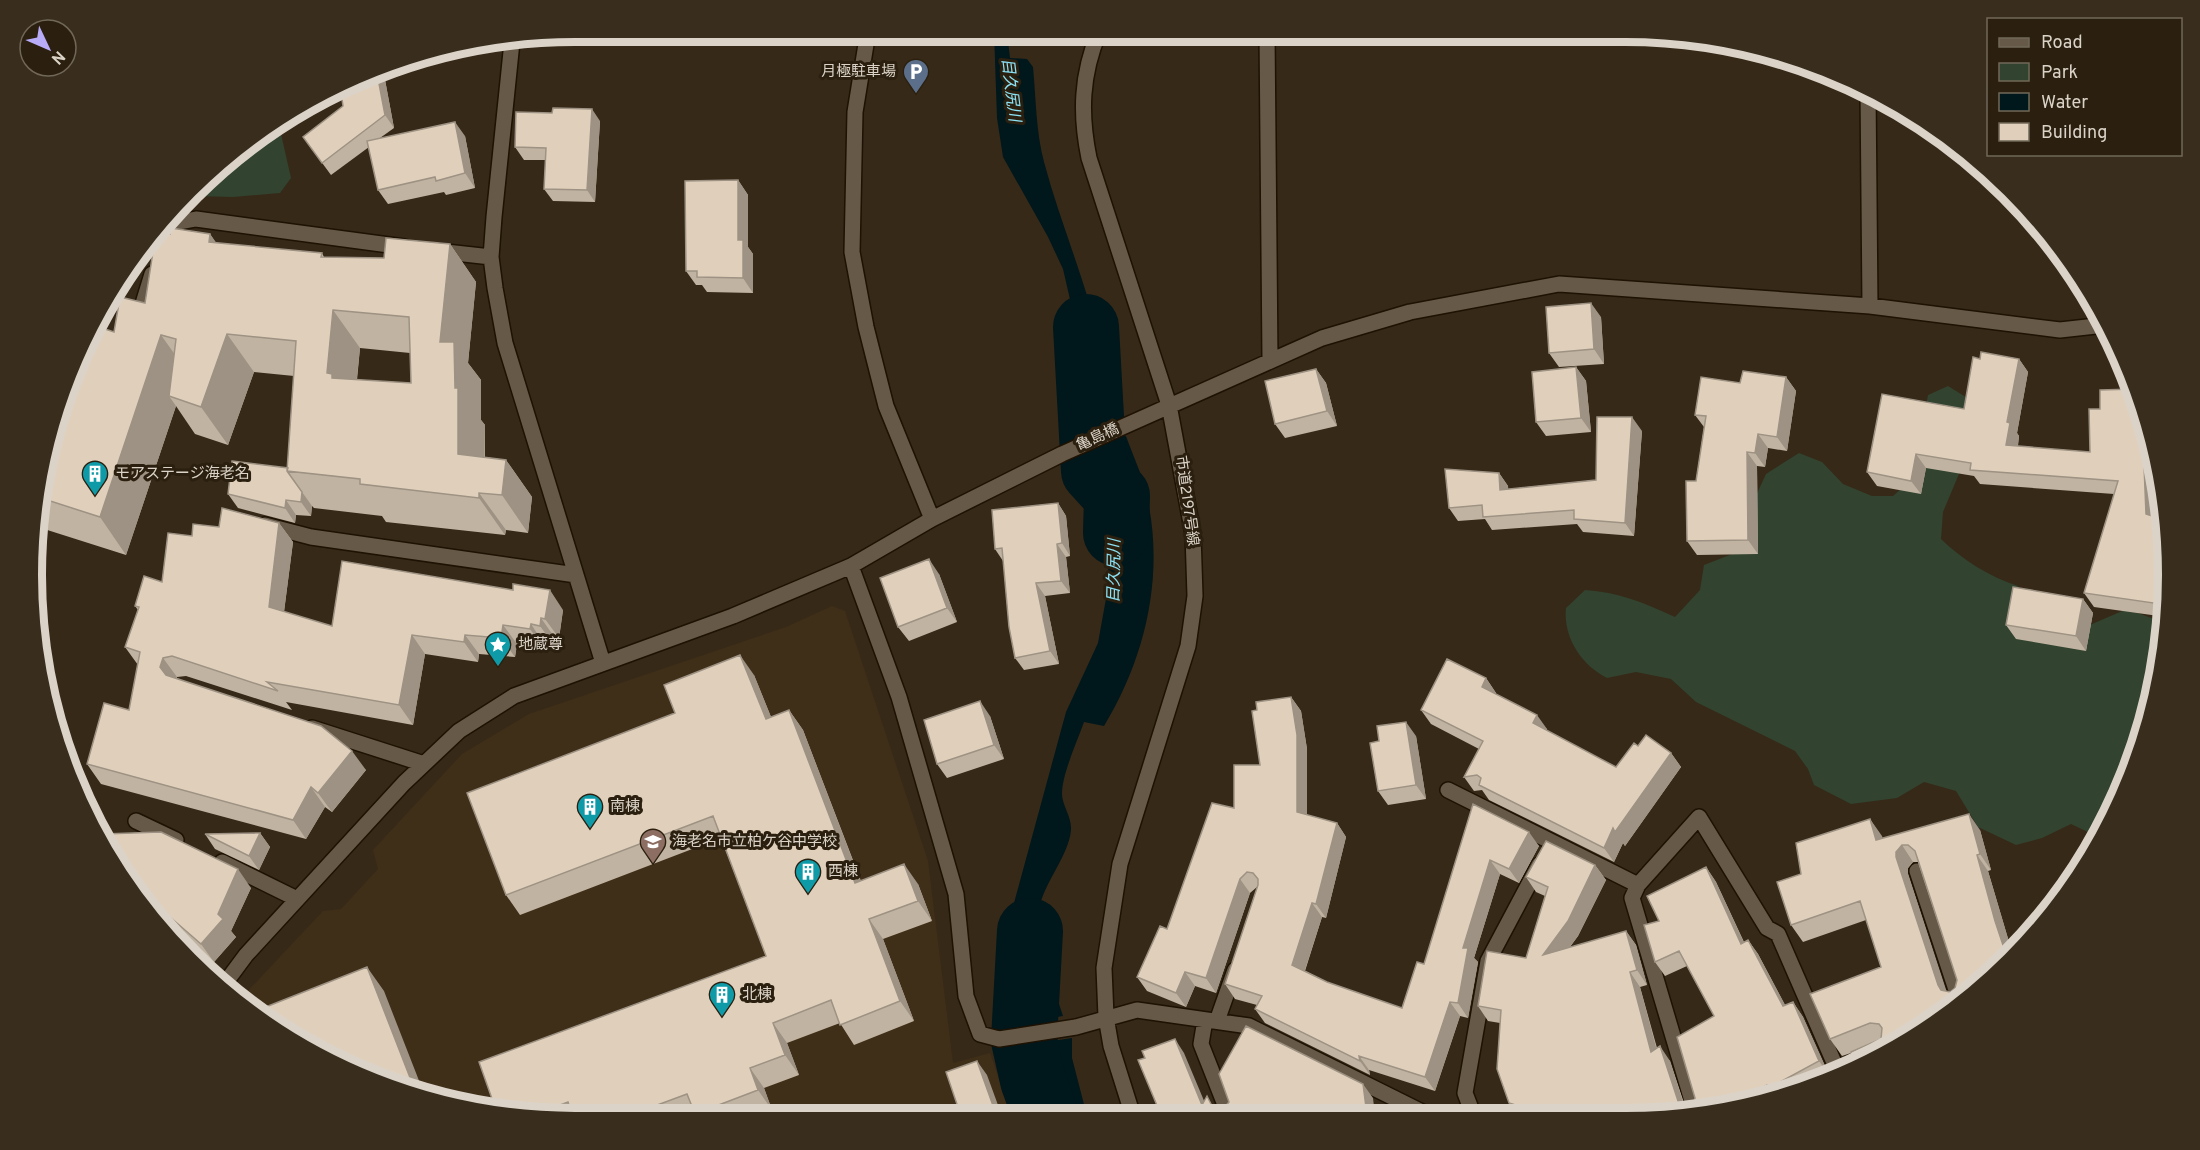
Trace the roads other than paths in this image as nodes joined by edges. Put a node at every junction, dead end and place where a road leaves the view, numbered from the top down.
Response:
1 (866, 42) edge
2 (1095, 42) edge
3 (1266, 42) edge
4 (512, 46) edge
5 (1868, 101) edge
6 (171, 228) edge
7 (491, 257) junction
8 (157, 259) edge
9 (1870, 306) junction
10 (136, 326) edge
11 (2096, 326) edge
12 (1270, 360) junction
13 (1169, 405) junction
14 (932, 519) junction
15 (248, 521) edge
16 (851, 566) junction
17 (576, 575) junction
18 (603, 663) junction
19 (292, 721) edge
20 (424, 764) junction
21 (1448, 790) dead end
22 (136, 821) dead end
23 (1552, 842) junction
24 (190, 847) edge
25 (211, 857) edge
26 (1917, 871) edge
27 (1638, 885) junction
28 (297, 899) junction
29 (1238, 958) edge
30 (228, 979) edge
31 (1957, 992) edge
32 (1106, 1017) junction
33 (1211, 1020) junction
34 (1838, 1063) edge
35 (1693, 1103) edge
36 (1130, 1108) edge
37 (1226, 1108) edge
38 (1414, 1108) edge
39 (1471, 1108) edge

1 - 14 street
2 - 13 street, 市道2197号線
3 - 12 street
4 - 7 street
5 - 9 street
6 - 7 street
7 - 17 street
8 - 10 street
9 - 11 street, 亀島橋
9 - 12 street, 亀島橋
12 - 13 street, 亀島橋
13 - 14 street, 亀島橋
13 - 32 street, 市道2197号線
14 - 16 street, 亀島橋
15 - 17 street
16 - 18 street, 亀島橋
16 - 32 street
17 - 18 street
18 - 20 street, 亀島橋
19 - 20 street
20 - 28 street, 亀島橋
21 - 23 street
22 - 24 street
23 - 27 street
23 - 39 street
25 - 28 street
26 - 31 street
27 - 34 street
27 - 35 street
28 - 30 street, 亀島橋
29 - 33 street
32 - 33 street
32 - 36 street, 市道2197号線
33 - 37 street
33 - 38 street

